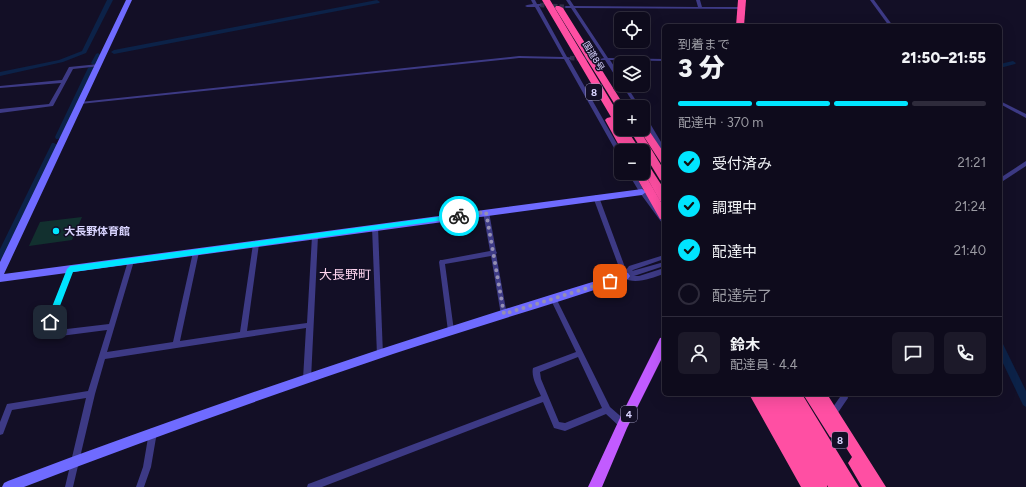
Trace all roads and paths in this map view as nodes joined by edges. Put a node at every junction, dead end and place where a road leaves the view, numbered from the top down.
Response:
1 (129, 0) edge
2 (533, 0) edge
3 (554, 0) edge
4 (568, 0) edge
5 (698, 0) edge
6 (742, 0) edge
7 (872, 0) edge
8 (541, 4) edge
9 (528, 6) dead end
10 (572, 6) junction
11 (566, 7) tunnel mouth
12 (701, 8) junction
13 (742, 8) junction
14 (740, 24) edge
15 (890, 24) edge
16 (567, 29) junction
17 (569, 58) junction
18 (604, 59) junction
19 (662, 60) edge
20 (99, 65) junction
21 (614, 72) edge
22 (64, 81) junction
23 (0, 87) edge
24 (616, 100) edge
25 (624, 100) edge
26 (80, 103) junction
27 (1002, 103) edge
28 (0, 110) edge
29 (614, 113) edge
30 (1026, 116) edge
31 (650, 128) edge
32 (648, 136) edge
33 (615, 144) edge
34 (632, 144) edge
35 (662, 148) edge
36 (662, 157) edge
37 (1026, 163) edge
38 (650, 164) edge
39 (650, 175) edge
40 (662, 176) edge
41 (635, 180) edge
42 (643, 180) edge
43 (1002, 180) edge
44 (642, 192) junction
45 (662, 195) edge
46 (596, 197) junction
47 (486, 212) junction
48 (662, 213) edge
49 (662, 218) edge
50 (375, 227) junction
51 (315, 236) junction
52 (256, 244) junction
53 (196, 252) junction
54 (494, 253) junction
55 (662, 258) edge
56 (131, 261) junction
57 (662, 265) edge
58 (70, 269) junction
59 (0, 272) edge
60 (662, 272) edge
61 (625, 276) junction
62 (0, 278) edge
63 (553, 298) junction
64 (504, 314) junction
65 (310, 325) junction
66 (112, 327) junction
67 (451, 331) junction
68 (243, 335) junction
69 (176, 345) junction
70 (662, 346) edge
71 (579, 354) junction
72 (380, 355) junction
73 (104, 356) junction
74 (307, 379) junction
75 (91, 394) junction
76 (757, 396) edge
77 (768, 396) edge
78 (782, 396) edge
79 (796, 396) edge
80 (811, 396) edge
81 (820, 396) edge
82 (844, 396) edge
83 (545, 398) junction
84 (607, 410) junction
85 (832, 414) junction
86 (624, 424) junction
87 (0, 431) edge
88 (153, 432) junction
89 (75, 461) junction
90 (8, 487) edge
91 (69, 487) edge
92 (140, 487) edge
93 (312, 487) edge
94 (595, 487) edge
95 (809, 487) edge
96 (820, 487) edge
97 (836, 487) edge
98 (852, 487) edge
99 (870, 487) edge
100 (879, 487) edge

1 - 20 street
2 - 8 street
3 - 16 highway, 国道8号 / 8
4 - 10 street
5 - 12 street
6 - 13 highway
7 - 15 street
8 - 9 street
8 - 16 highway, 国道8号 / 8
8 - 17 street
10 - 11 street
10 - 12 street
10 - 18 street
12 - 13 street
13 - 14 highway
16 - 24 highway, 国道8号 / 8
16 - 25 highway, 8
16 - 29 highway, 国道8号 / 8
16 - 34 highway, 8
17 - 26 street
17 - 33 street
18 - 19 street
18 - 21 street
20 - 22 street
20 - 26 street
22 - 23 street
22 - 28 street
26 - 59 street
27 - 30 street
31 - 35 street
32 - 36 highway
37 - 43 street
38 - 40 highway, 8
39 - 45 highway
41 - 44 street
42 - 48 highway
44 - 46 street
44 - 49 street
46 - 47 street
46 - 61 street
47 - 50 street
47 - 54 street
50 - 51 street
50 - 72 street
51 - 52 street
51 - 65 street
52 - 53 street
52 - 68 street
53 - 56 street
53 - 69 street
54 - 64 street
54 - 67 street
55 - 61 street
56 - 58 street
56 - 66 street
57 - 61 street
58 - 62 street
58 - 66 street
60 - 61 street
61 - 63 street
63 - 64 street
63 - 71 street
64 - 67 street
65 - 68 street
65 - 74 street
66 - 73 street
67 - 72 street
68 - 69 street
69 - 73 street
70 - 86 main road, 4
71 - 83 street
71 - 84 street
72 - 74 street
73 - 75 street
74 - 88 street
75 - 87 street
75 - 89 street
76 - 95 highway
77 - 96 highway
78 - 97 highway
79 - 98 highway, 8
80 - 99 highway, 8
81 - 85 highway
82 - 85 street
83 - 84 street
83 - 93 street
84 - 86 street
85 - 100 highway
86 - 94 main road, 4
88 - 89 street
88 - 92 street
89 - 90 street
89 - 91 street

